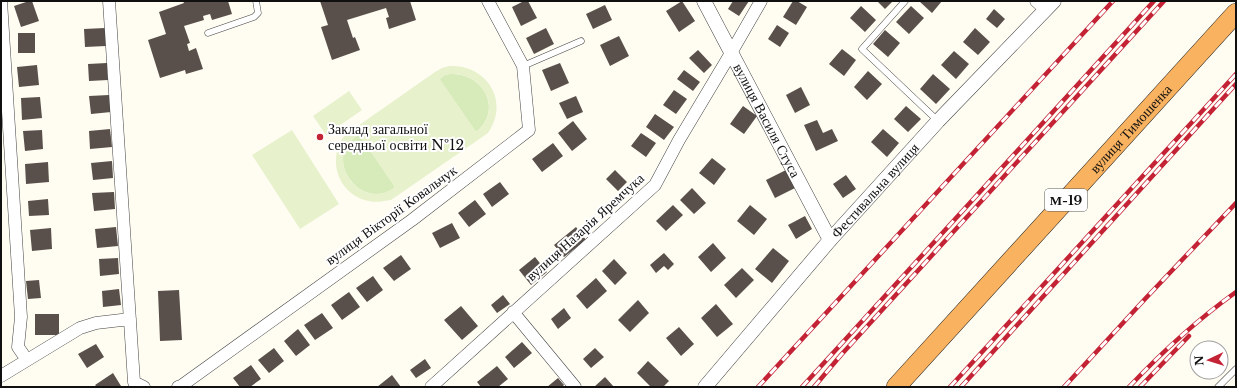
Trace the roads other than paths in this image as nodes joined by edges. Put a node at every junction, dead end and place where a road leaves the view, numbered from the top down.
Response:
1 (1, 1) edge
2 (109, 1) edge
3 (256, 1) edge
4 (488, 1) edge
5 (704, 1) edge
6 (761, 1) edge
7 (905, 1) edge
8 (1045, 4) edge
9 (1236, 13) edge
10 (208, 33) dead end
11 (581, 42) dead end
12 (732, 53) junction
13 (523, 66) junction
14 (938, 121) junction
15 (830, 240) junction
16 (513, 312) junction
17 (130, 319) junction
18 (27, 360) junction
19 (1236, 369) edge
20 (1, 376) edge
21 (144, 387) edge
22 (178, 387) edge
23 (431, 387) edge
24 (575, 387) edge
25 (705, 387) edge
26 (896, 387) edge
27 (1218, 387) edge

1 - 18 street
2 - 17 street
3 - 10 lane
4 - 13 street, вулиця Вікторії Ковальчук
5 - 12 street, вулиця Василя Стуса
6 - 12 street, вулиця Назарія Яремчука
7 - 14 lane
8 - 14 street, Фестивальна вулиця
9 - 26 highway, вулиця Тимошенка / М-19
11 - 13 lane
12 - 15 street, вулиця Василя Стуса
12 - 16 street, вулиця Назарія Яремчука
13 - 22 street, вулиця Вікторії Ковальчук
14 - 15 street, Фестивальна вулиця
15 - 25 street, Фестивальна вулиця
16 - 23 street, вулиця Назарія Яремчука
16 - 24 street
17 - 18 street
17 - 21 street
18 - 20 street
19 - 27 lane

